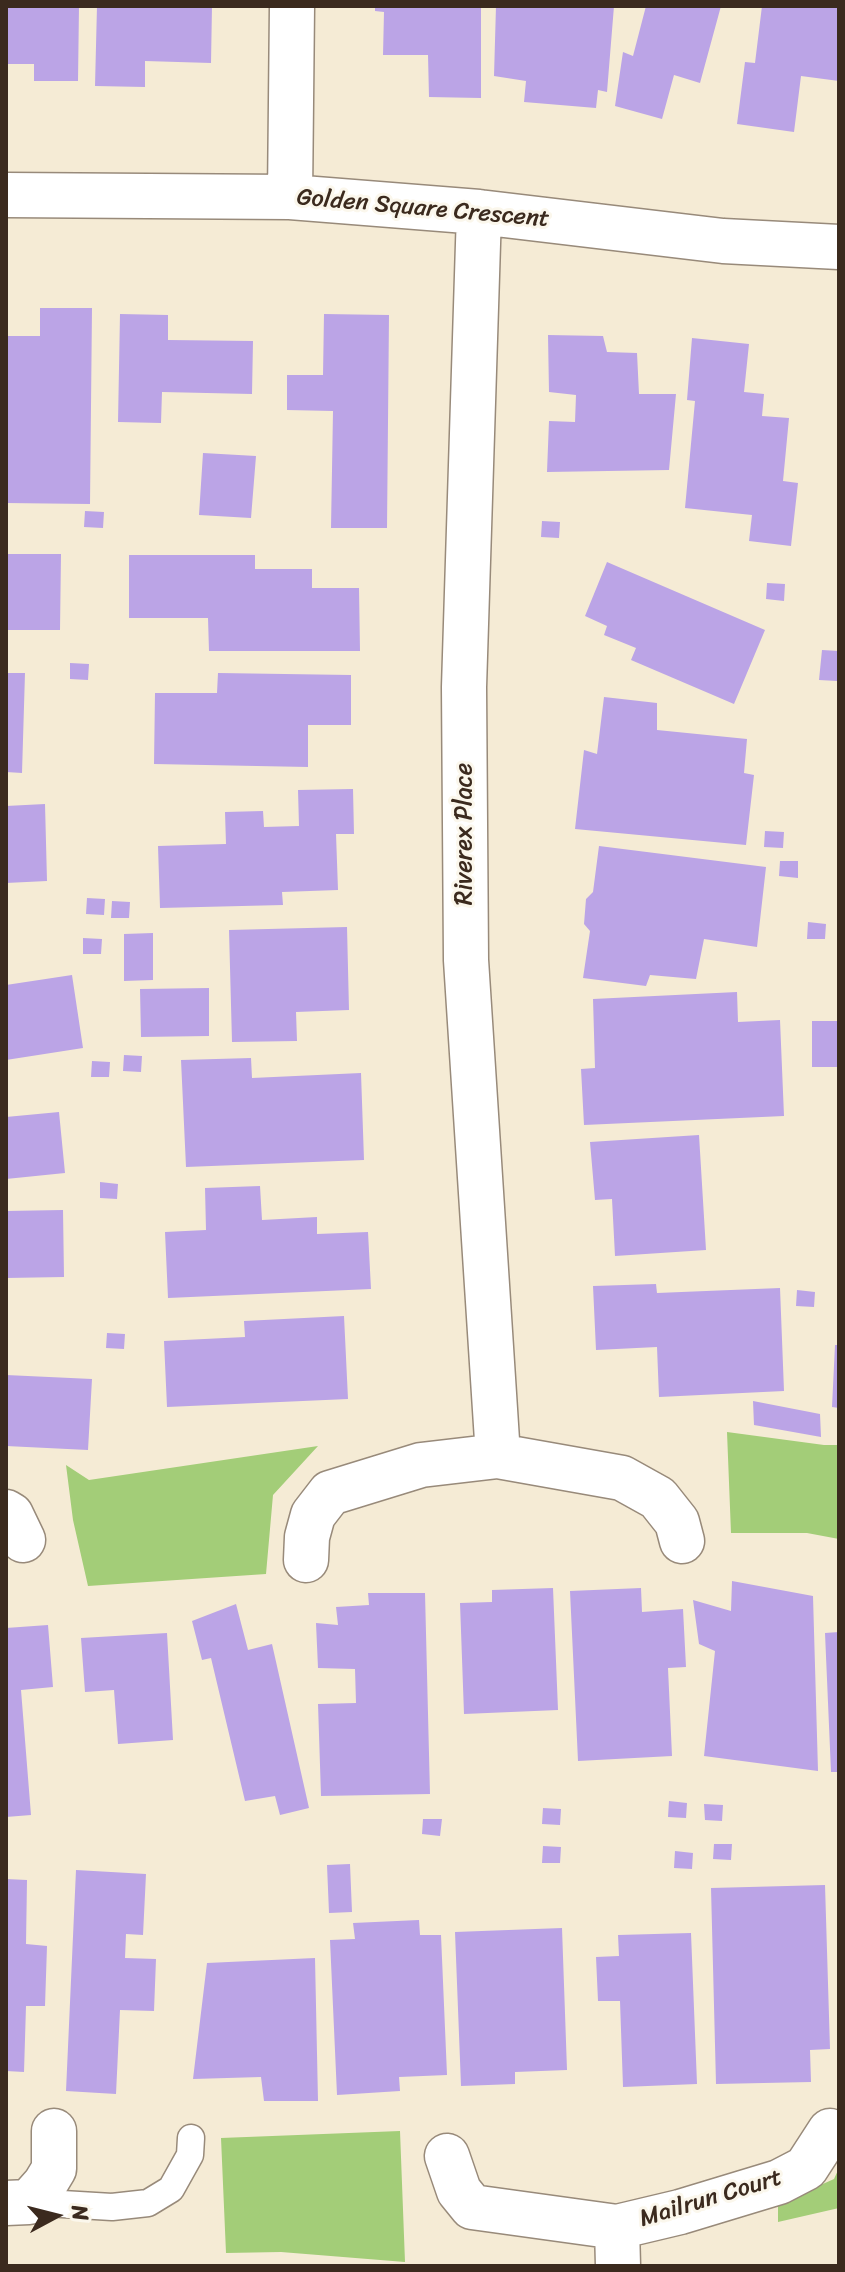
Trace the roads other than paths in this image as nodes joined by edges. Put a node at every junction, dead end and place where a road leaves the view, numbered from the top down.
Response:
1 (292, 6) edge
2 (6, 195) edge
3 (290, 197) junction
4 (479, 212) junction
5 (839, 247) edge
6 (498, 1456) junction
7 (682, 1541) dead end
8 (306, 1560) dead end
9 (54, 2131) dead end
10 (830, 2131) dead end
11 (191, 2138) dead end
12 (447, 2156) dead end
13 (17, 2202) edge
14 (618, 2246) edge

1 - 3 street
2 - 3 street, Golden Square Crescent
3 - 4 street, Golden Square Crescent
4 - 5 street, Golden Square Crescent
4 - 6 street, Riverex Place
6 - 7 street
6 - 8 street
9 - 13 street
10 - 14 street, Mailrun Court
11 - 13 lane
12 - 14 street, Mailrun Court

